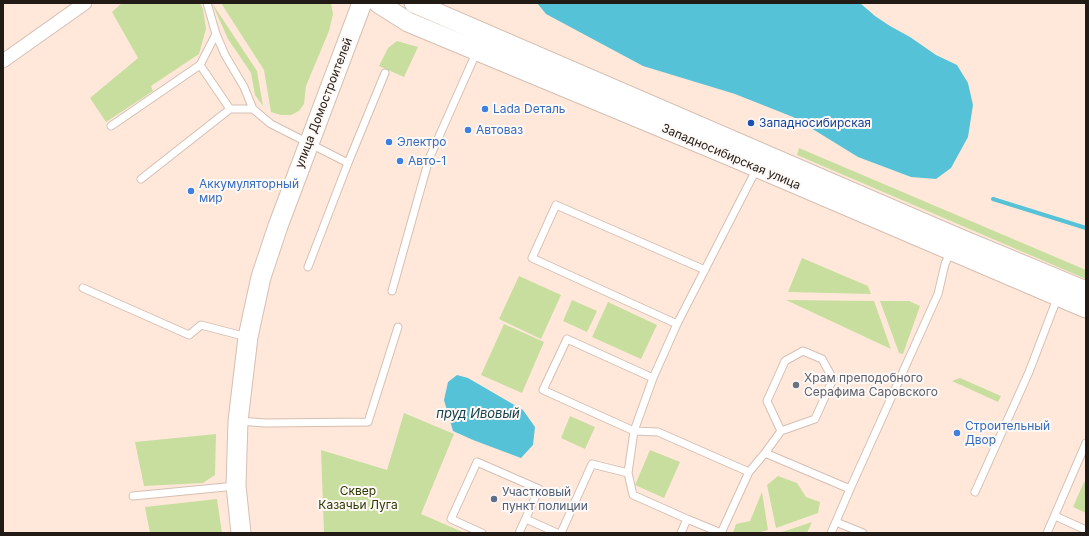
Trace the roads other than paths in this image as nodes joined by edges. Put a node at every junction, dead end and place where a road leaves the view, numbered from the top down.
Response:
1 (85, 3) edge
2 (206, 3) edge
3 (362, 3) edge
4 (378, 3) edge
5 (414, 3) edge
6 (216, 34) junction
7 (478, 51) junction
8 (3, 61) edge
9 (200, 65) junction
10 (385, 73) dead end
11 (230, 109) junction
12 (253, 109) junction
13 (111, 126) dead end
14 (308, 144) junction
15 (348, 163) junction
16 (757, 167) junction
17 (141, 179) dead end
18 (951, 250) junction
19 (308, 267) dead end
20 (705, 270) junction
21 (83, 288) dead end
22 (392, 291) dead end
23 (1086, 291) edge
24 (1058, 296) junction
25 (1086, 308) edge
26 (677, 324) junction
27 (398, 327) dead end
28 (248, 337) junction
29 (653, 378) junction
30 (238, 421) junction
31 (634, 431) junction
32 (781, 431) junction
33 (1086, 442) edge
34 (765, 453) junction
35 (749, 472) junction
36 (628, 473) junction
37 (236, 486) junction
38 (850, 489) junction
39 (975, 492) dead end
40 (133, 496) dead end
41 (1055, 516) junction
42 (526, 519) junction
43 (688, 519) junction
44 (836, 522) junction
45 (1086, 530) edge
46 (241, 533) edge
47 (482, 533) edge
48 (519, 533) edge
49 (557, 533) edge
50 (561, 533) edge
51 (681, 533) edge
52 (831, 533) edge
53 (863, 533) edge
54 (1047, 533) edge

1 - 8 street
2 - 6 lane
3 - 14 main road, улица Домостроителей
4 - 7 main road, Западносибирская улица
5 - 23 main road, Западносибирская улица
6 - 9 lane
6 - 12 lane
7 - 16 main road, Западносибирская улица
7 - 22 lane
9 - 11 lane
9 - 13 lane
10 - 15 lane
11 - 12 lane
11 - 17 lane
12 - 14 lane
14 - 15 lane
14 - 28 main road, улица Домостроителей
15 - 19 lane
16 - 18 main road, Западносибирская улица
16 - 20 lane
18 - 24 main road, Западносибирская улица
18 - 38 lane
20 - 26 lane
20 - 26 lane
21 - 28 lane
24 - 25 main road, Западносибирская улица
24 - 39 lane
26 - 29 lane
27 - 30 lane
28 - 30 main road, улица Домостроителей
29 - 31 lane
29 - 31 lane
30 - 37 main road, улица Домостроителей
31 - 35 lane
31 - 36 lane
32 - 32 lane
32 - 34 lane
33 - 41 lane
34 - 35 lane
34 - 38 lane
35 - 43 lane
36 - 43 lane
36 - 50 lane
37 - 40 lane
37 - 46 main road, улица Домостроителей
38 - 44 lane
41 - 45 lane
41 - 54 lane
42 - 47 lane
42 - 48 lane
42 - 49 lane
43 - 51 lane
44 - 52 lane
44 - 53 lane

